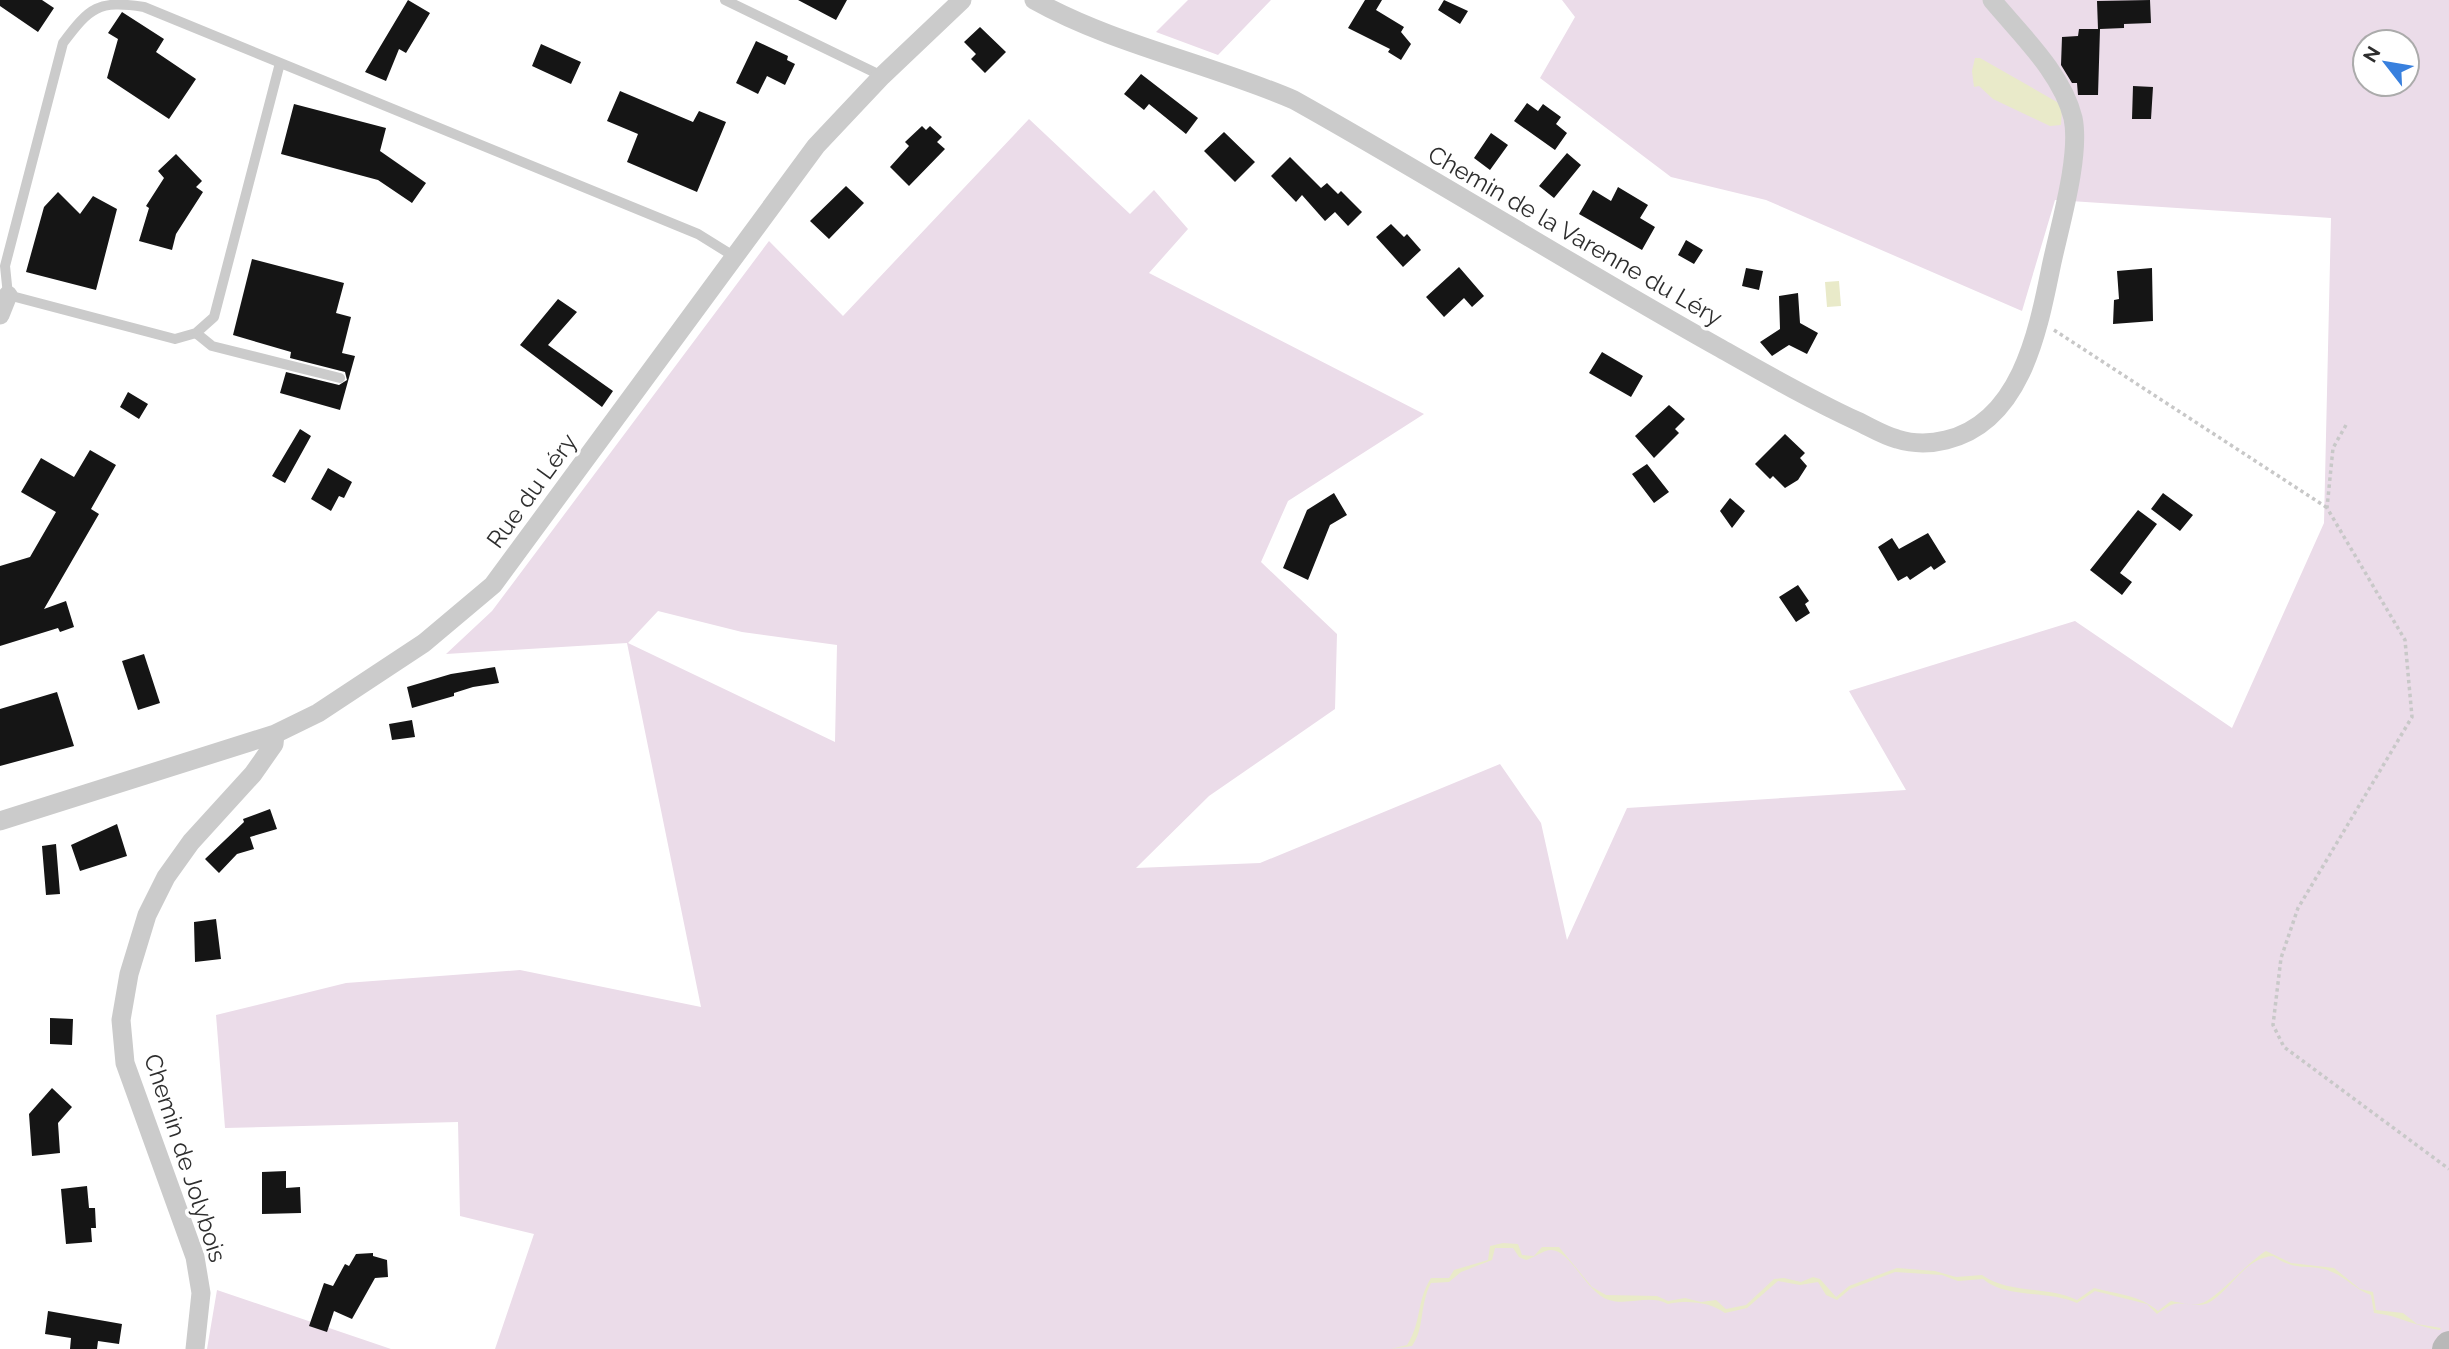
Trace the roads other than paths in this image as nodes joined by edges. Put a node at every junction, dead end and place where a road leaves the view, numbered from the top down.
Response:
1 (725, 0) edge
2 (962, 0) edge
3 (1034, 0) edge
4 (1992, 0) edge
5 (280, 63) junction
6 (882, 76) junction
7 (735, 257) junction
8 (8, 295) junction
9 (0, 314) edge
10 (196, 333) junction
11 (340, 378) dead end
12 (275, 734) junction
13 (0, 821) edge
14 (195, 1349) edge

1 - 6 lane
2 - 6 street, Rue du Léry
3 - 4 street, Chemin de la Varenne du Léry
5 - 7 lane
5 - 8 lane
5 - 10 lane
6 - 7 street, Rue du Léry
7 - 12 street, Rue du Léry
8 - 9 street
8 - 10 lane
10 - 11 lane
12 - 13 street, Rue du Léry
12 - 14 street, Chemin de Jolybois

